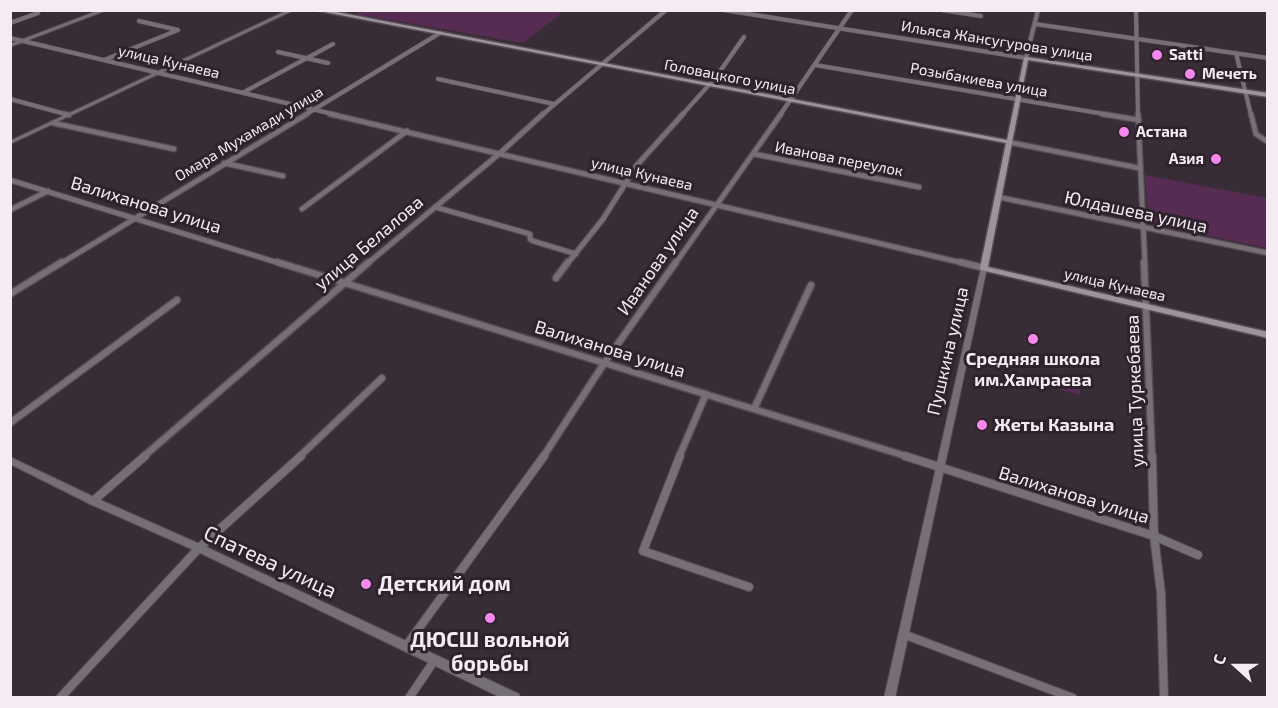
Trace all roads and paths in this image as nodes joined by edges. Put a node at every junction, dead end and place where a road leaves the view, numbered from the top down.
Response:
1 (34, 10) edge
2 (105, 10) edge
3 (292, 10) edge
4 (316, 10) edge
5 (666, 10) edge
6 (724, 10) edge
7 (852, 10) edge
8 (942, 10) edge
9 (1038, 10) edge
10 (1136, 10) edge
11 (981, 16) dead end
12 (139, 21) dead end
13 (10, 23) edge
14 (1035, 24) junction
15 (840, 29) junction
16 (440, 33) junction
17 (744, 37) dead end
18 (10, 38) edge
19 (1138, 39) junction
20 (24, 41) junction
21 (333, 44) dead end
22 (10, 46) edge
23 (278, 52) dead end
24 (1236, 53) junction
25 (307, 58) junction
26 (1026, 58) junction
27 (1268, 58) edge
28 (103, 60) junction
29 (328, 63) dead end
30 (600, 64) junction
31 (815, 65) junction
32 (160, 73) junction
33 (1138, 75) junction
34 (438, 79) dead end
35 (708, 85) junction
36 (1245, 92) junction
37 (243, 93) junction
38 (1268, 95) edge
39 (10, 99) edge
40 (1018, 99) junction
41 (790, 100) junction
42 (554, 104) junction
43 (313, 109) junction
44 (69, 115) junction
45 (1139, 120) junction
46 (53, 123) junction
47 (407, 131) junction
48 (1008, 142) junction
49 (1268, 142) edge
50 (10, 143) edge
51 (174, 149) dead end
52 (499, 154) junction
53 (754, 154) junction
54 (224, 163) junction
55 (1139, 168) junction
56 (283, 176) dead end
57 (10, 180) edge
58 (626, 184) junction
59 (919, 187) dead end
60 (48, 190) junction
61 (998, 196) junction
62 (717, 205) junction
63 (435, 207) junction
64 (302, 209) dead end
65 (10, 210) edge
66 (135, 217) junction
67 (1141, 227) junction
68 (1268, 253) edge
69 (576, 254) junction
70 (984, 268) junction
71 (556, 278) dead end
72 (345, 282) junction
73 (811, 285) dead end
74 (10, 294) edge
75 (177, 300) dead end
76 (1146, 306) junction
77 (1268, 335) edge
78 (605, 362) junction
79 (382, 378) dead end
80 (706, 394) junction
81 (754, 409) junction
82 (10, 423) edge
83 (10, 460) edge
84 (938, 468) junction
85 (93, 501) junction
86 (1154, 536) junction
87 (199, 548) junction
88 (1198, 555) dead end
89 (749, 587) dead end
90 (903, 634) junction
91 (406, 646) junction
92 (434, 661) junction
93 (60, 698) edge
94 (409, 698) edge
95 (515, 698) edge
96 (889, 698) edge
97 (1073, 698) edge
98 (1164, 698) edge

1 - 13 street
2 - 20 street
3 - 32 street
4 - 16 main road, Головацкого улица
5 - 30 street, улица Белалова
6 - 15 street, Ильяса Жансугурова улица
7 - 15 street, Иванова улица
8 - 11 street
9 - 14 street, Пушкина улица
10 - 19 street, улица Туркебаева
12 - 28 street
14 - 19 street
14 - 26 street, Пушкина улица
15 - 26 street, Ильяса Жансугурова улица
15 - 31 street, Иванова улица
16 - 30 main road, Головацкого улица
16 - 43 street, Омара Мухамади улица
17 - 35 street
18 - 20 street, улица Кунаева
19 - 24 street
19 - 33 street, улица Туркебаева
20 - 22 street
20 - 28 street, улица Кунаева
21 - 25 street
23 - 25 street
24 - 27 street
24 - 36 street
25 - 29 street
25 - 37 street
26 - 33 main road, Ильяса Жансугурова улица
26 - 40 main road, Пушкина улица
28 - 32 street, улица Кунаева
30 - 35 main road, Головацкого улица
30 - 42 street, улица Белалова
31 - 40 street, Розыбакиева улица
31 - 41 street, Иванова улица
32 - 37 street, улица Кунаева
32 - 44 street
33 - 36 main road, Ильяса Жансугурова улица
33 - 45 street, улица Туркебаева
34 - 42 street
35 - 41 main road, Головацкого улица
35 - 58 street
36 - 38 main road, Ильяса Жансугурова улица
36 - 49 street
37 - 43 street, улица Кунаева
39 - 44 street
40 - 45 street, Розыбакиева улица
40 - 48 main road, Пушкина улица
41 - 48 main road, Головацкого улица
41 - 53 street, Иванова улица
42 - 52 street, улица Белалова
43 - 47 street, улица Кунаева
43 - 54 street, Омара Мухамади улица
44 - 46 street
45 - 55 street, улица Туркебаева
46 - 50 street
46 - 51 street
47 - 52 street, улица Кунаева
47 - 64 street
48 - 55 street, Головацкого улица
48 - 61 main road, Пушкина улица
52 - 58 street, улица Кунаева
52 - 63 street, улица Белалова
53 - 59 street, Иванова переулок
53 - 62 street, Иванова улица
54 - 56 street
54 - 66 street, Омара Мухамади улица
55 - 67 street, улица Туркебаева
57 - 60 street, Валиханова улица
58 - 62 street, улица Кунаева
58 - 69 street
60 - 65 street
60 - 66 street, Валиханова улица
61 - 67 street, Юлдашева улица
61 - 70 main road, Пушкина улица
62 - 70 street, улица Кунаева
62 - 78 street, Иванова улица
63 - 69 street
63 - 72 street, улица Белалова
66 - 72 street, Валиханова улица
66 - 74 street, Омара Мухамади улица
67 - 68 street, Юлдашева улица
67 - 76 street, улица Туркебаева
69 - 71 street
70 - 76 main road, улица Кунаева
70 - 84 street, Пушкина улица
72 - 78 street, Валиханова улица
72 - 85 street, улица Белалова
73 - 81 street
75 - 82 street
76 - 77 main road, улица Кунаева
76 - 86 street, улица Туркебаева
78 - 80 street, Валиханова улица
78 - 91 street, Иванова улица
79 - 87 street
80 - 81 street, Валиханова улица
80 - 89 street
81 - 84 street, Валиханова улица
83 - 85 street, Спатева улица
84 - 86 street, Валиханова улица
84 - 90 street, Пушкина улица
85 - 87 street, Спатева улица
86 - 88 street, Валиханова улица
86 - 98 street, улица Туркебаева
87 - 91 street, Спатева улица
87 - 93 street
90 - 96 street, Пушкина улица
90 - 97 street
91 - 92 street, Спатева улица
92 - 94 street
92 - 95 street, Спатева улица

